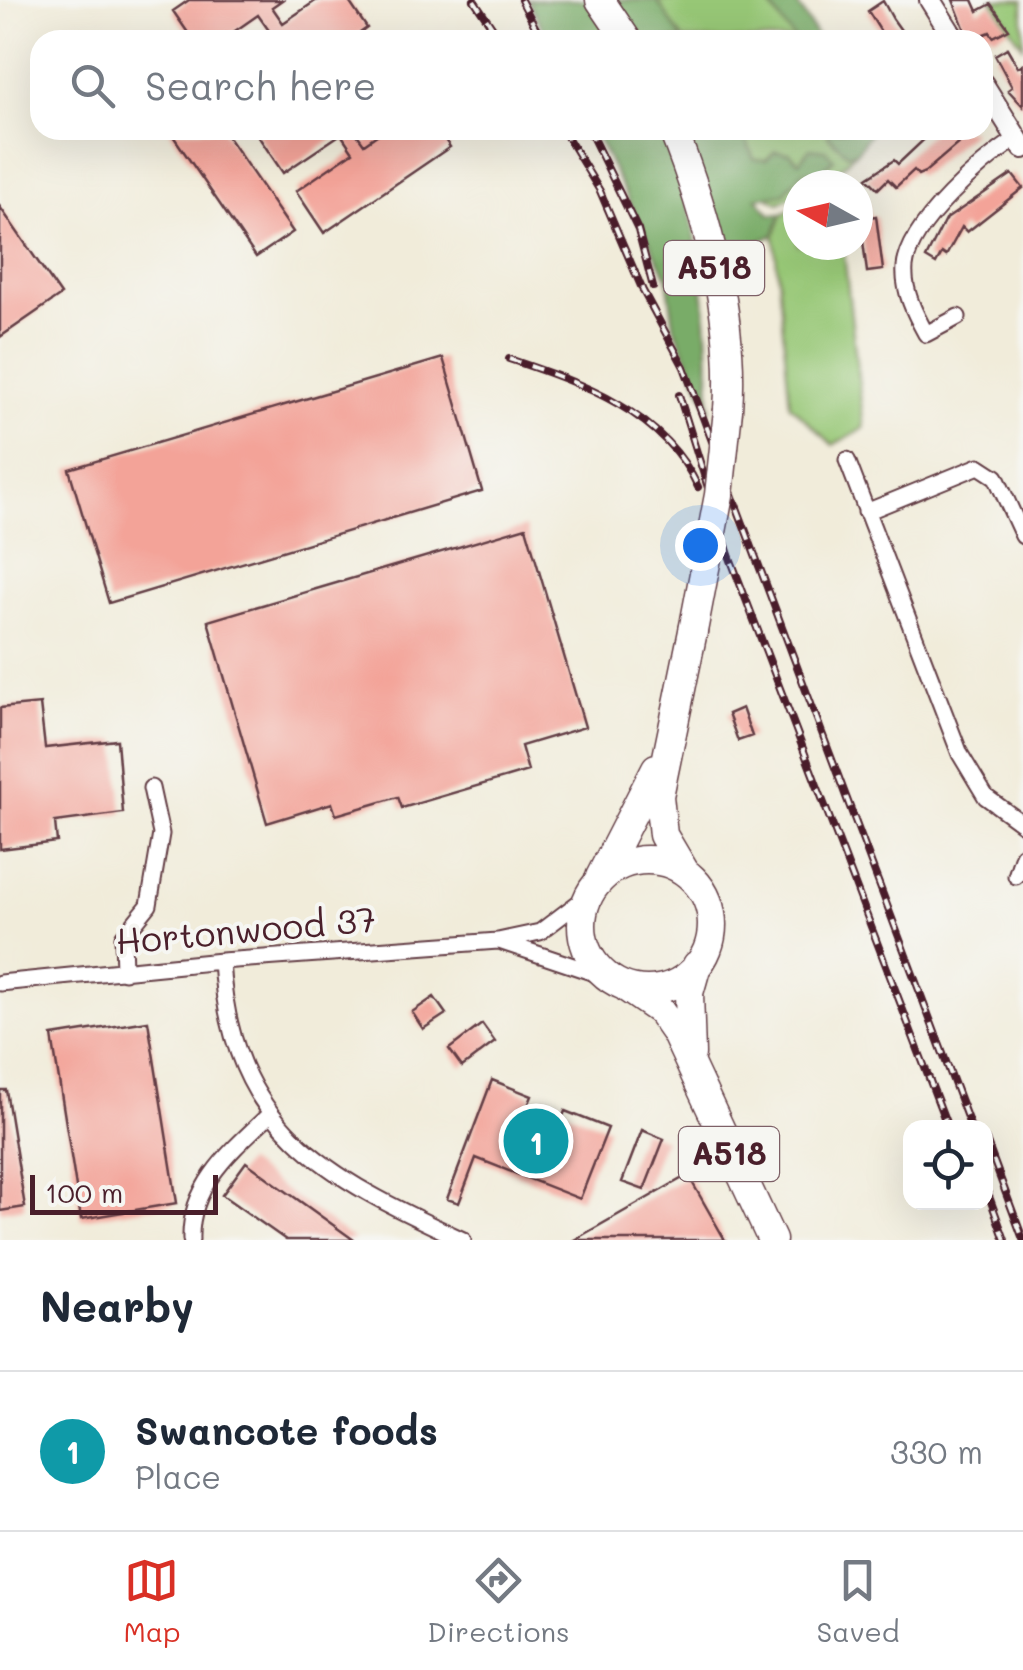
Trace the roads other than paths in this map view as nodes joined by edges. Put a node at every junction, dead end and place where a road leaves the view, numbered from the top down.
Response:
1 (600, 0) edge
2 (930, 0) edge
3 (621, 30) edge
4 (949, 30) edge
5 (993, 100) edge
6 (677, 140) edge
7 (1020, 143) edge
8 (958, 317) dead end
9 (847, 460) dead end
10 (866, 512) junction
11 (1019, 517) edge
12 (1023, 536) edge
13 (666, 749) junction
14 (151, 788) dead end
15 (1023, 824) edge
16 (1023, 856) edge
17 (685, 872) junction
18 (1016, 876) dead end
19 (593, 889) junction
20 (498, 942) junction
21 (221, 961) junction
22 (698, 966) junction
23 (124, 972) junction
24 (614, 981) junction
25 (0, 983) edge
26 (691, 1065) junction
27 (270, 1114) junction
28 (191, 1240) edge
29 (463, 1240) edge
30 (772, 1240) edge

1 - 3 highway
2 - 4 street
5 - 7 street
6 - 13 highway, A518, bridge
7 - 8 street
9 - 10 street
10 - 11 street
10 - 15 street
11 - 12 street
13 - 17 highway, A518
13 - 19 highway, A518
14 - 23 street
16 - 18 street
17 - 19 highway
17 - 22 highway
19 - 20 street, Hortonwood 37
19 - 24 highway
20 - 21 street, Hortonwood 37
20 - 24 street, Hortonwood 37
21 - 23 street, Hortonwood 37
21 - 27 street
22 - 24 highway
22 - 26 highway, A518
23 - 25 street, Hortonwood 37
24 - 26 highway, A518
26 - 30 highway, A518
27 - 28 street
27 - 29 street

